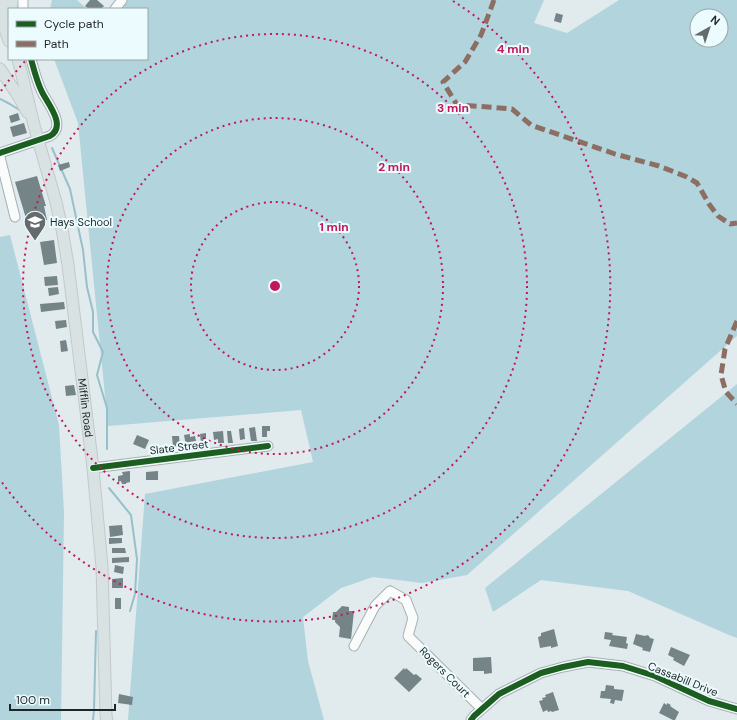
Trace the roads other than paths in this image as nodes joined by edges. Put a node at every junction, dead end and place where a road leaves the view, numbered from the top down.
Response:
1 (3, 0) edge
2 (0, 14) edge
3 (8, 18) edge
4 (8, 38) edge
5 (15, 60) edge
6 (18, 60) edge
7 (31, 60) edge
8 (0, 69) edge
9 (28, 101) junction
10 (35, 129) junction
11 (38, 140) junction
12 (0, 153) edge
13 (0, 157) edge
14 (15, 217) dead end
15 (268, 446) dead end
16 (93, 468) junction
17 (354, 646) dead end
18 (482, 709) junction
19 (737, 709) edge
20 (107, 720) edge
21 (471, 720) edge

1 - 3 main road
2 - 4 main road
5 - 9 main road, Mifflin Road
6 - 9 main road, Mifflin Road
7 - 11 street
8 - 10 main road
9 - 10 main road, Mifflin Road
10 - 11 main road, Mifflin Road
11 - 12 street
11 - 16 main road, Mifflin Road
13 - 14 street
15 - 16 street, Slate Street
16 - 20 main road, Mifflin Road
17 - 18 street, Rogers Court
18 - 19 street, Cassabill Drive
18 - 21 street, Cassabill Drive

